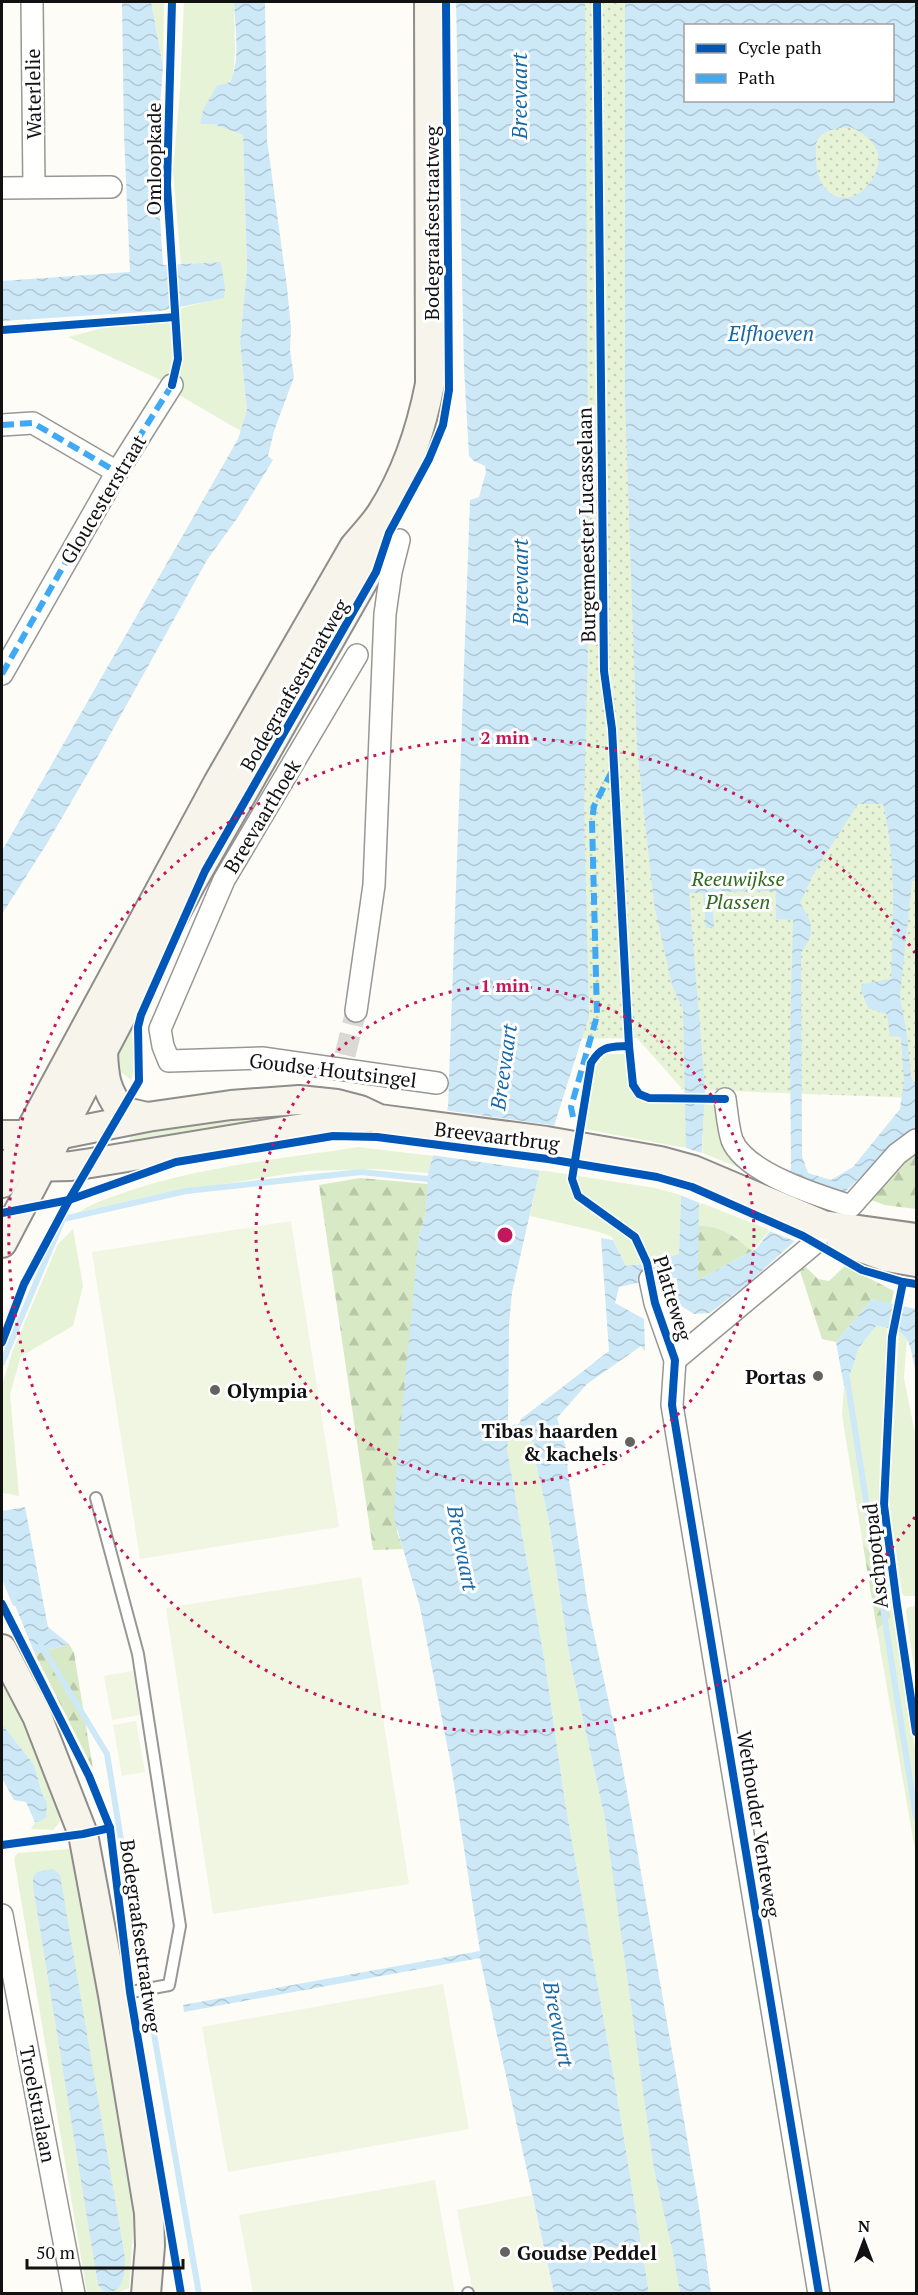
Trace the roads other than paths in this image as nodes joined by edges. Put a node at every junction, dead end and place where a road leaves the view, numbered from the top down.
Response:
1 (32, 2) edge
2 (429, 2) edge
3 (34, 187) junction
4 (111, 187) dead end
5 (2, 188) edge
6 (172, 385) dead end
7 (2, 425) edge
8 (117, 472) junction
9 (399, 540) dead end
10 (319, 632) junction
11 (357, 655) junction
12 (4, 664) edge
13 (382, 665) junction
14 (179, 982) joint
15 (356, 1011) tunnel mouth
16 (103, 1052) junction
17 (436, 1083) dead end
18 (725, 1099) dead end
19 (147, 1117) junction
20 (375, 1118) junction
21 (14, 1135) edge
22 (57, 1135) junction
23 (916, 1140) edge
24 (42, 1168) junction
25 (5, 1171) edge
26 (820, 1224) junction
27 (916, 1238) edge
28 (2, 1243) edge
29 (916, 1262) edge
30 (650, 1279) dead end
31 (675, 1360) junction
32 (96, 1498) dead end
33 (2, 1649) edge
34 (2, 1915) edge
35 (113, 1995) junction
36 (74, 2294) edge
37 (146, 2294) edge
38 (819, 2294) edge

1 - 3 street, Waterlelie
2 - 10 main road, Bodegraafsestraatweg
3 - 4 street
3 - 5 street
6 - 8 street, Gloucesterstraat
7 - 8 street
8 - 12 street, Gloucesterstraat
9 - 13 street
10 - 11 street
10 - 16 main road, Bodegraafsestraatweg
10 - 21 main road, Bodegraafsestraatweg
11 - 13 street
11 - 14 street, Breevaarthoek
13 - 15 street
14 - 17 street, Goudse Houtsingel
16 - 19 main road
16 - 22 main road, Bodegraafsestraatweg
18 - 23 street
19 - 20 main road, Goudse Houtsingel
19 - 22 main road, Goudse Houtsingel
20 - 24 main road
20 - 26 main road, Breevaartbrug
21 - 22 main road, Goudse Houtsingel
21 - 25 main road, Bodegraafsestraatweg
22 - 24 main road, Bodegraafsestraatweg
24 - 25 main road
24 - 28 main road, Bodegraafsestraatweg
26 - 27 main road
26 - 29 main road
26 - 31 street
30 - 31 street, Platteweg
31 - 38 street, Wethouder Venteweg
32 - 35 lane, Bodegraafsestraatweg
33 - 35 main road, Bodegraafsestraatweg
34 - 36 street, Troelstralaan
35 - 37 main road, Bodegraafsestraatweg

